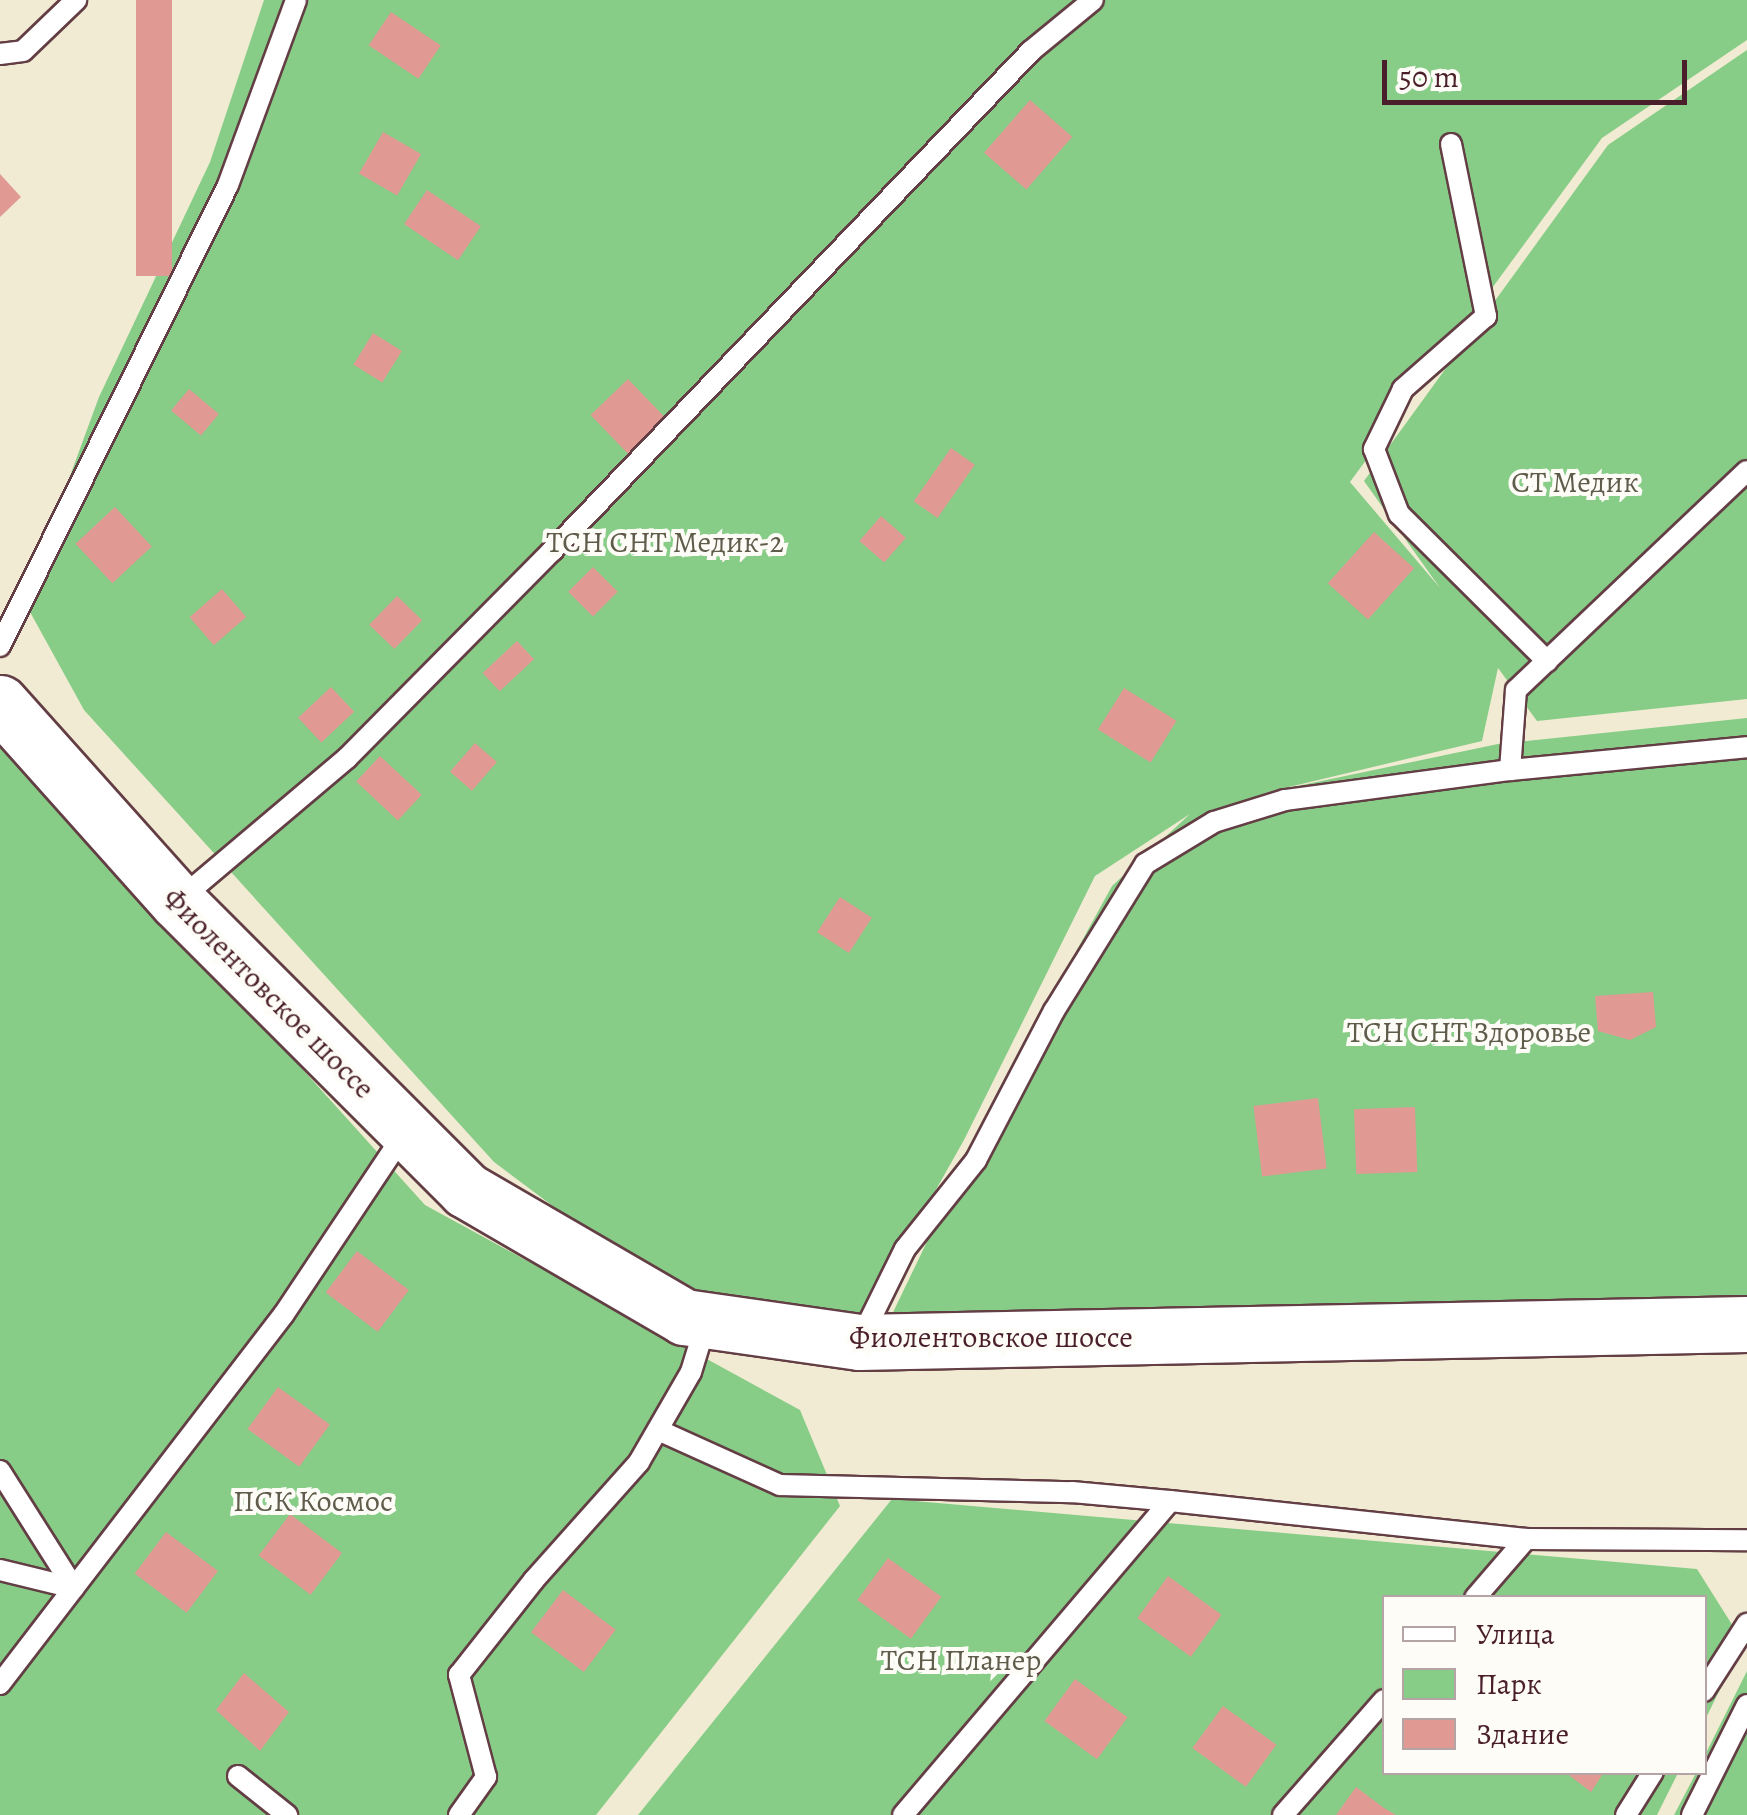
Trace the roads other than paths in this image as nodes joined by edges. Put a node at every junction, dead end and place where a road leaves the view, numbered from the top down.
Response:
1 (76, 0) edge
2 (296, 0) edge
3 (1092, 0) edge
4 (0, 54) edge
5 (1451, 144) dead end
6 (1747, 471) edge
7 (0, 646) edge
8 (1547, 661) junction
9 (0, 703) edge
10 (1747, 747) edge
11 (1510, 770) junction
12 (177, 901) junction
13 (406, 1130) junction
14 (706, 1321) junction
15 (1747, 1324) edge
16 (859, 1342) junction
17 (658, 1430) junction
18 (0, 1470) edge
19 (1170, 1500) junction
20 (1526, 1539) junction
21 (1747, 1540) edge
22 (0, 1570) edge
23 (74, 1588) junction
24 (1478, 1595) edge
25 (1747, 1624) edge
26 (0, 1684) edge
27 (1707, 1686) edge
28 (1382, 1702) edge
29 (1747, 1705) edge
30 (1650, 1775) edge
31 (238, 1776) dead end
32 (287, 1815) edge
33 (459, 1815) edge
34 (903, 1815) edge
35 (1283, 1815) edge
36 (1626, 1815) edge
37 (1692, 1815) edge

1 - 4 lane
2 - 7 lane
3 - 12 lane
5 - 8 lane
6 - 8 lane
8 - 11 lane
9 - 12 main road, Фиолентовское шоссе
10 - 11 lane
11 - 16 lane
12 - 13 main road, Фиолентовское шоссе
13 - 14 main road, Фиолентовское шоссе
13 - 23 lane
14 - 16 main road, Фиолентовское шоссе
14 - 17 lane
15 - 16 main road, Фиолентовское шоссе
17 - 19 lane
17 - 33 lane
18 - 23 lane
19 - 20 lane
19 - 34 lane
20 - 21 lane
20 - 24 lane
22 - 23 lane
23 - 26 lane
25 - 27 lane
28 - 35 lane
29 - 37 lane
30 - 36 lane
31 - 32 lane

